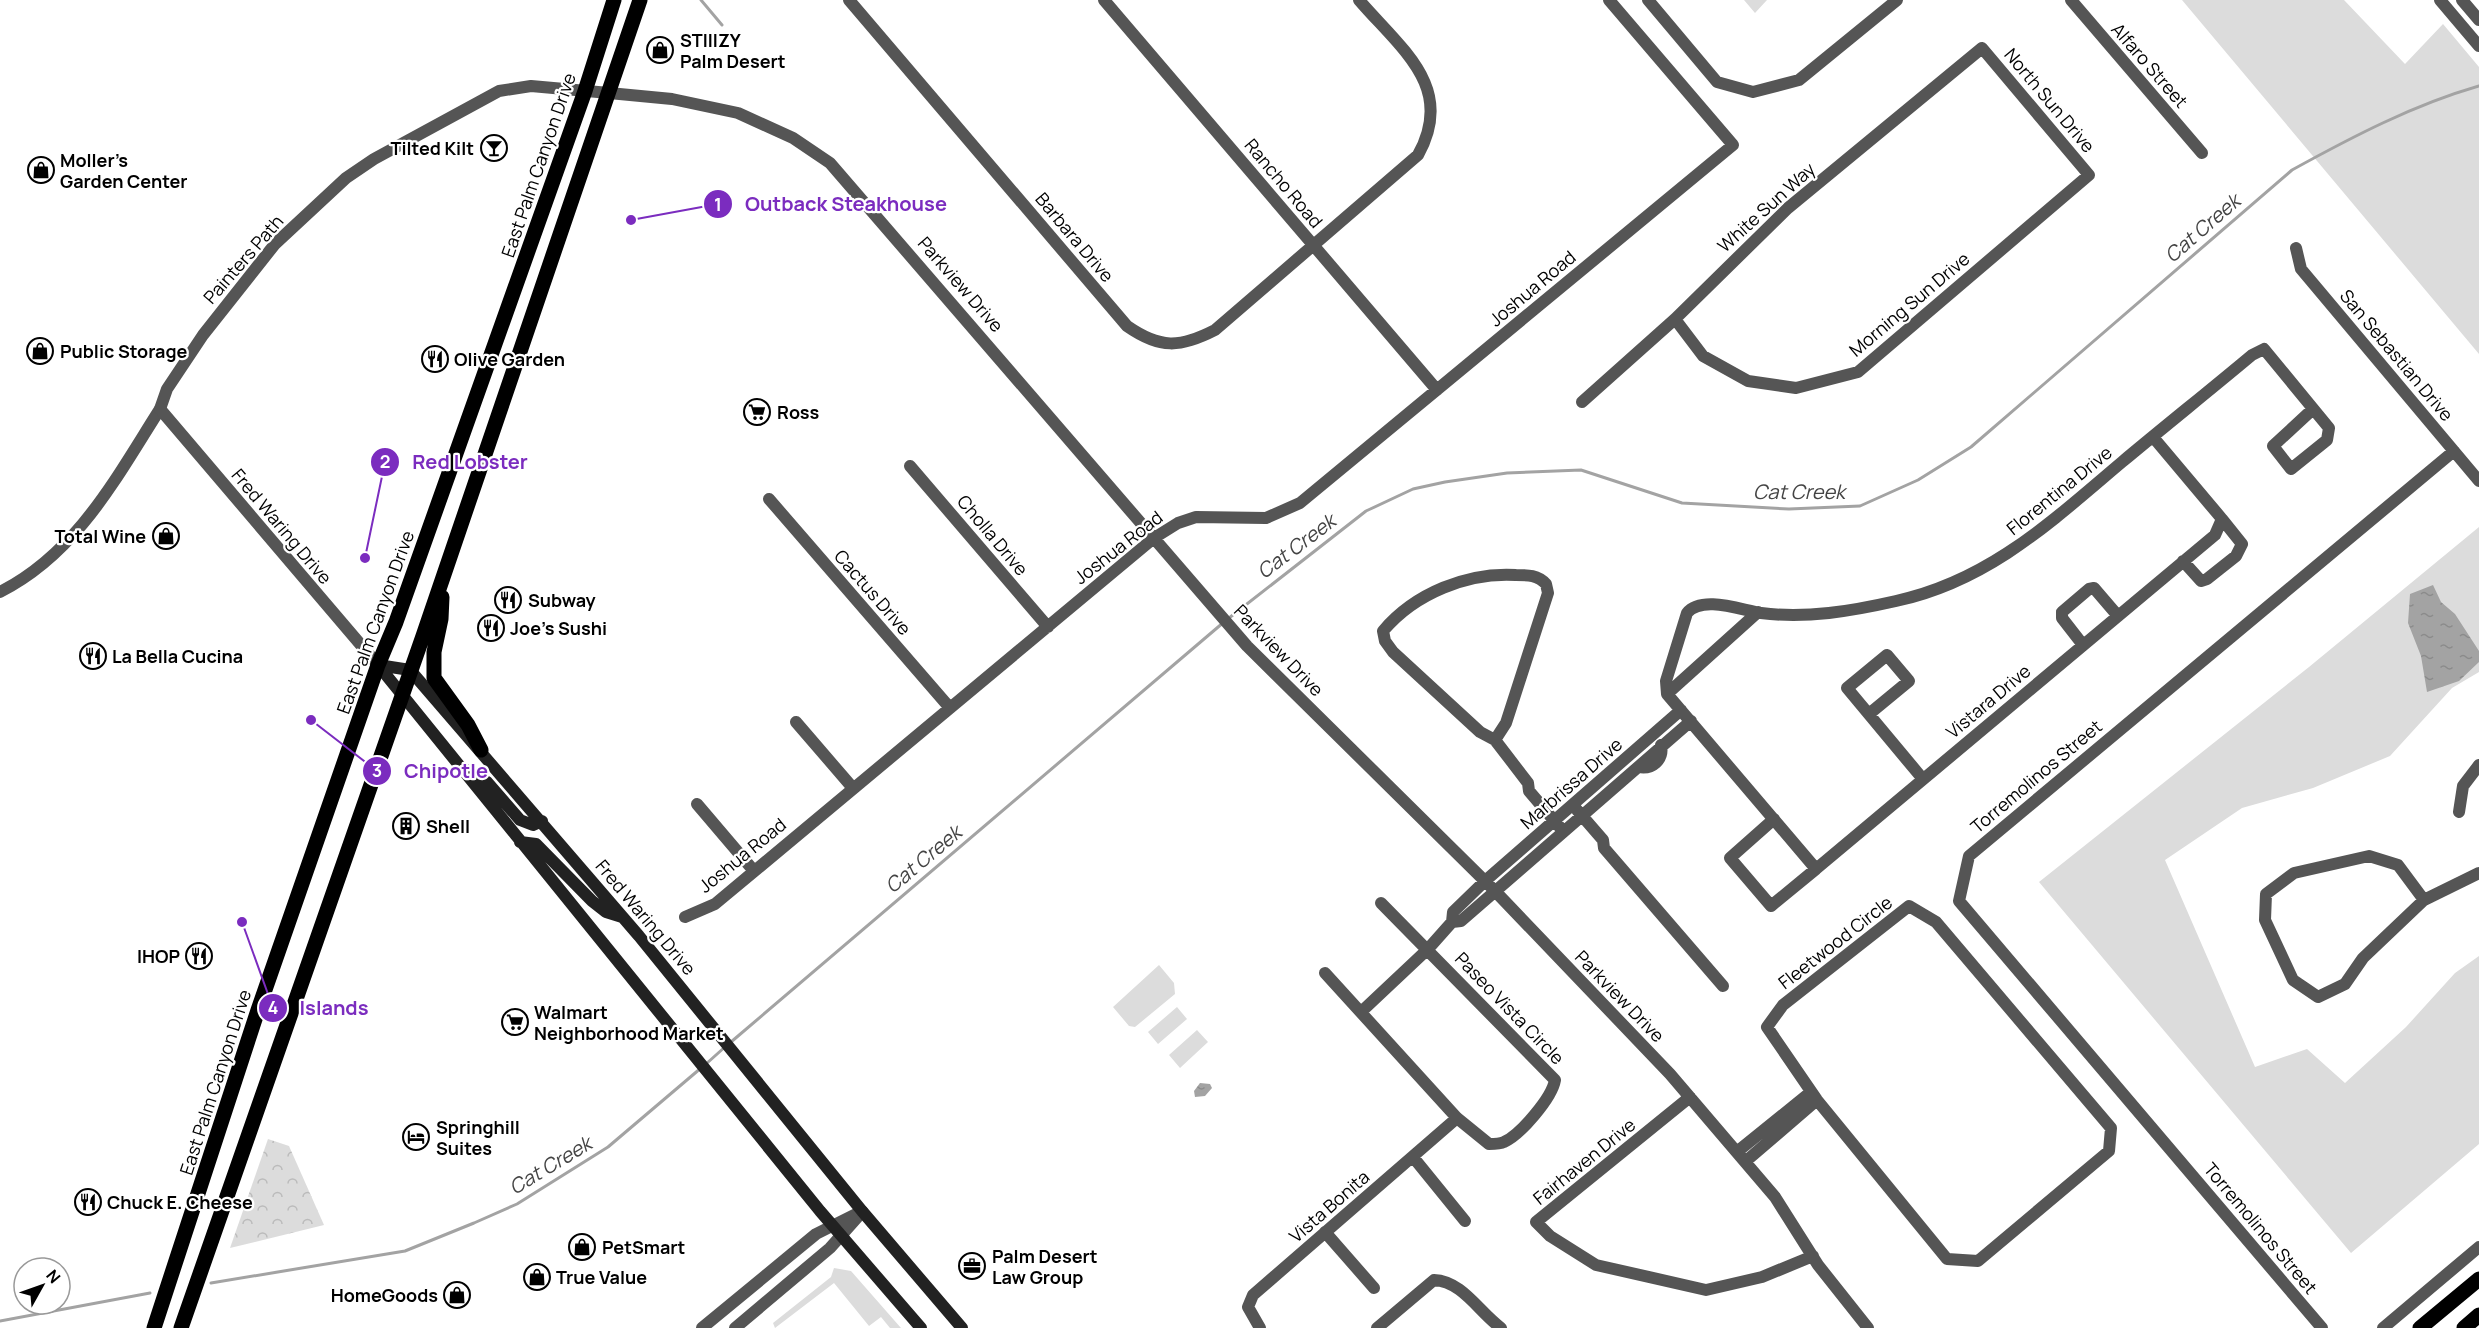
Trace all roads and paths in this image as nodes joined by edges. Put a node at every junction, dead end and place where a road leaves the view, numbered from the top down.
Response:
1 (614, 0) edge
2 (640, 0) edge
3 (849, 0) edge
4 (1104, 0) edge
5 (1359, 0) edge
6 (1609, 0) edge
7 (1648, 0) edge
8 (1897, 0) edge
9 (2071, 0) edge
10 (2462, 0) edge
11 (2445, 2) edge
12 (2479, 20) edge
13 (2479, 46) edge
14 (1982, 48) joint
15 (585, 91) junction
16 (609, 93) junction
17 (2202, 153) dead end
18 (2090, 175) joint
19 (1313, 245) junction
20 (2296, 248) dead end
21 (1675, 319) junction
22 (1437, 390) junction
23 (1582, 402) dead end
24 (160, 408) junction
25 (2313, 409) junction
26 (2153, 437) junction
27 (2454, 451) junction
28 (910, 466) dead end
29 (2479, 481) edge
30 (769, 498) dead end
31 (2222, 519) junction
32 (1154, 538) junction
33 (2183, 561) junction
34 (442, 579) junction
35 (0, 592) edge
36 (1758, 612) junction
37 (2118, 616) junction
38 (1048, 627) junction
39 (2083, 645) junction
40 (378, 665) junction
41 (410, 670) junction
42 (1667, 694) junction
43 (400, 696) junction
44 (950, 708) junction
45 (1681, 710) junction
46 (1869, 714) junction
47 (1690, 721) junction
48 (796, 722) dead end
49 (1652, 736) junction
50 (1495, 740) junction
51 (1662, 746) junction
52 (481, 750) junction
53 (2479, 765) edge
54 (459, 767) junction
55 (1616, 768) junction
56 (1625, 778) junction
57 (1922, 778) junction
58 (852, 788) junction
59 (696, 804) dead end
60 (2459, 812) dead end
61 (1568, 818) junction
62 (1774, 819) junction
63 (542, 821) junction
64 (520, 842) junction
65 (1816, 869) junction
66 (754, 871) junction
67 (2479, 873) edge
68 (1489, 886) junction
69 (2424, 900) junction
70 (1381, 903) dead end
71 (685, 916) dead end
72 (623, 917) junction
73 (1428, 949) junction
74 (1325, 973) dead end
75 (1723, 986) dead end
76 (1361, 1012) junction
77 (1814, 1096) junction
78 (1690, 1097) junction
79 (1457, 1118) junction
80 (1742, 1156) junction
81 (1413, 1157) junction
82 (862, 1211) junction
83 (1465, 1221) dead end
84 (831, 1224) junction
85 (1325, 1232) junction
86 (842, 1237) junction
87 (2479, 1247) edge
88 (1813, 1256) junction
89 (2479, 1279) edge
90 (1374, 1288) dead end
91 (2479, 1315) edge
92 (154, 1328) edge
93 (181, 1328) edge
94 (702, 1328) edge
95 (735, 1328) edge
96 (921, 1328) edge
97 (962, 1328) edge
98 (1260, 1328) edge
99 (1377, 1328) edge
100 (1501, 1328) edge
101 (1868, 1328) edge
102 (2322, 1328) edge
103 (2383, 1328) edge
104 (2420, 1328) edge
105 (2464, 1328) edge

1 - 15 main road, East Palm Canyon Drive
2 - 16 main road
3 - 19 street, Barbara Drive
4 - 19 street, Rancho Road
5 - 19 street, Barbara Drive
6 - 22 street, Joshua Road
7 - 8 street
9 - 17 street, Alfaro Street
10 - 12 street
11 - 13 street
14 - 18 street, North Sun Drive
14 - 21 street, White Sun Way
15 - 16 street, Painters Path
15 - 24 street, Painters Path
15 - 40 main road, East Palm Canyon Drive
16 - 32 street, Parkview Drive
16 - 34 main road
18 - 21 street, Morning Sun Drive
19 - 22 street, Rancho Road
20 - 27 street, San Sebastian Drive
21 - 23 street, White Sun Way
22 - 32 street, Joshua Road
24 - 35 street, Painters Path
24 - 40 street, Fred Waring Drive
25 - 25 street
25 - 26 street, Florentina Drive
26 - 31 street
26 - 36 street, Florentina Drive
27 - 29 street, San Sebastian Drive
27 - 102 street, Torremolinos Street
28 - 38 street, Cholla Drive
30 - 44 street, Cactus Drive
31 - 33 street, Vistara Drive
31 - 33 street
32 - 38 street, Joshua Road
32 - 68 street, Parkview Drive
33 - 37 street, Vistara Drive
34 - 41 main road
34 - 52 main road
36 - 42 street
36 - 42 street, Florentina Drive
37 - 39 street, Vistara Drive
37 - 39 street
38 - 44 street, Joshua Road
39 - 57 street, Vistara Drive
40 - 41 main road
40 - 43 main road, Fred Waring Drive
40 - 92 main road, East Palm Canyon Drive
41 - 43 main road
41 - 52 main road, Fred Waring Drive
42 - 45 street
43 - 54 main road, Fred Waring Drive
43 - 93 main road
44 - 58 street, Joshua Road
45 - 47 street
45 - 49 street, Marbrissa Drive
46 - 46 street
46 - 57 street
47 - 51 street, Marbrissa Drive
47 - 62 street
48 - 58 street
49 - 51 street
49 - 55 street, Marbrissa Drive
50 - 50 street
50 - 61 street
51 - 56 street, Marbrissa Drive
52 - 63 main road, Fred Waring Drive
53 - 60 street
54 - 63 main road
54 - 64 main road, Fred Waring Drive
55 - 56 street
55 - 61 street, Marbrissa Drive
56 - 61 street, Marbrissa Drive
57 - 65 street, Vistara Drive
58 - 66 street, Joshua Road
59 - 66 street
61 - 68 street, Marbrissa Drive
61 - 75 street
62 - 65 street
62 - 65 street, Vistara Drive
63 - 72 main road, Fred Waring Drive
64 - 72 main road
64 - 84 main road, Fred Waring Drive
66 - 71 street, Joshua Road
67 - 69 street
68 - 73 street, Marbrissa Drive
68 - 78 street, Parkview Drive
69 - 69 street
70 - 73 street, Paseo Vista Circle
72 - 82 main road, Fred Waring Drive
73 - 76 street, Marbrissa Drive
73 - 79 street, Paseo Vista Circle
74 - 76 street, Paseo Vista Circle
76 - 79 street, Paseo Vista Circle
77 - 77 street, Fleetwood Circle
77 - 80 street
78 - 80 street, Parkview Drive
78 - 88 street, Fairhaven Drive
79 - 81 street, Vista Bonita
80 - 88 street, Parkview Drive
81 - 83 street
81 - 85 street, Vista Bonita
82 - 84 street
82 - 86 street
82 - 97 main road, Fred Waring Drive
84 - 86 main road, Fred Waring Drive
84 - 94 street
85 - 90 street
85 - 98 street, Vista Bonita
86 - 95 street
86 - 96 main road, Fred Waring Drive
87 - 103 street
88 - 101 street, Parkview Drive
89 - 104 main road
91 - 105 main road
99 - 100 street

